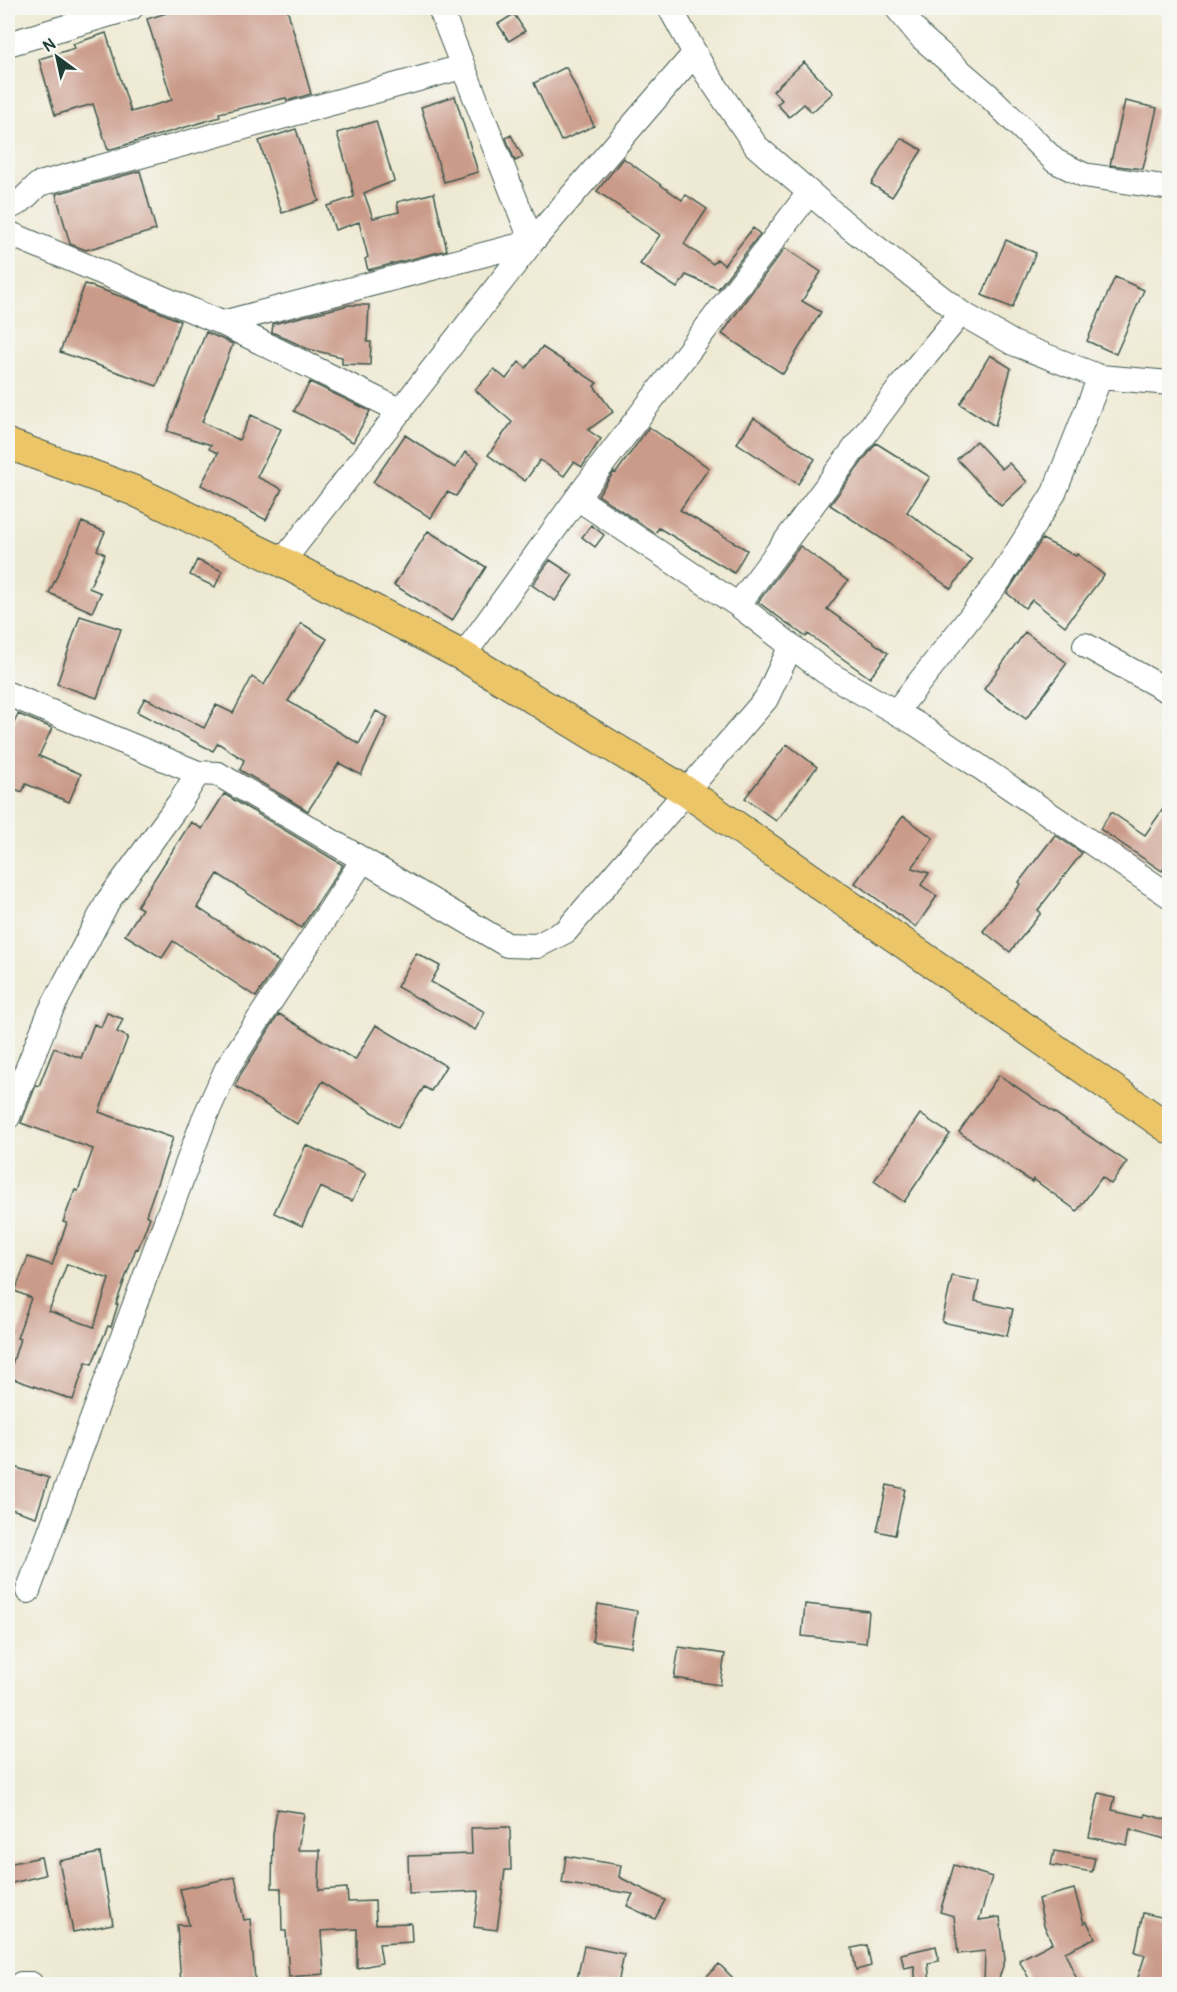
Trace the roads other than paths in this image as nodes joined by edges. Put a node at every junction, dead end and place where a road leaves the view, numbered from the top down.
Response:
1 (131, 8) edge
2 (440, 8) edge
3 (670, 8) edge
4 (897, 8) edge
5 (8, 44) edge
6 (695, 53) junction
7 (462, 67) junction
8 (1170, 188) edge
9 (808, 193) junction
10 (8, 207) edge
11 (8, 233) edge
12 (531, 242) junction
13 (961, 313) junction
14 (222, 322) junction
15 (1100, 377) junction
16 (1170, 383) edge
17 (401, 411) junction
18 (8, 444) edge
19 (577, 498) junction
20 (282, 562) junction
21 (738, 605) junction
22 (1084, 645) dead end
23 (791, 646) junction
24 (463, 656) junction
25 (1170, 692) edge
26 (8, 694) edge
27 (896, 712) junction
28 (198, 773) junction
29 (687, 792) junction
30 (363, 860) junction
31 (1170, 896) edge
32 (8, 1117) edge
33 (1170, 1129) edge
34 (28, 1591) dead end
35 (21, 1984) edge
36 (32, 1984) edge

1 - 5 street
2 - 7 street
3 - 6 street
4 - 8 street
6 - 9 street
6 - 12 street
7 - 10 street
7 - 12 street
9 - 13 street
9 - 19 street
11 - 14 street
12 - 14 street
12 - 17 street
13 - 15 street
13 - 21 street
14 - 17 street
15 - 16 street
15 - 27 street
17 - 20 street
18 - 20 main road
19 - 21 street
19 - 24 street
20 - 24 main road
21 - 23 street
22 - 25 street
23 - 27 street
23 - 29 street
24 - 29 main road
26 - 28 street
27 - 31 street
28 - 30 street
28 - 32 street
29 - 30 street
29 - 33 main road
30 - 34 street
35 - 36 street

